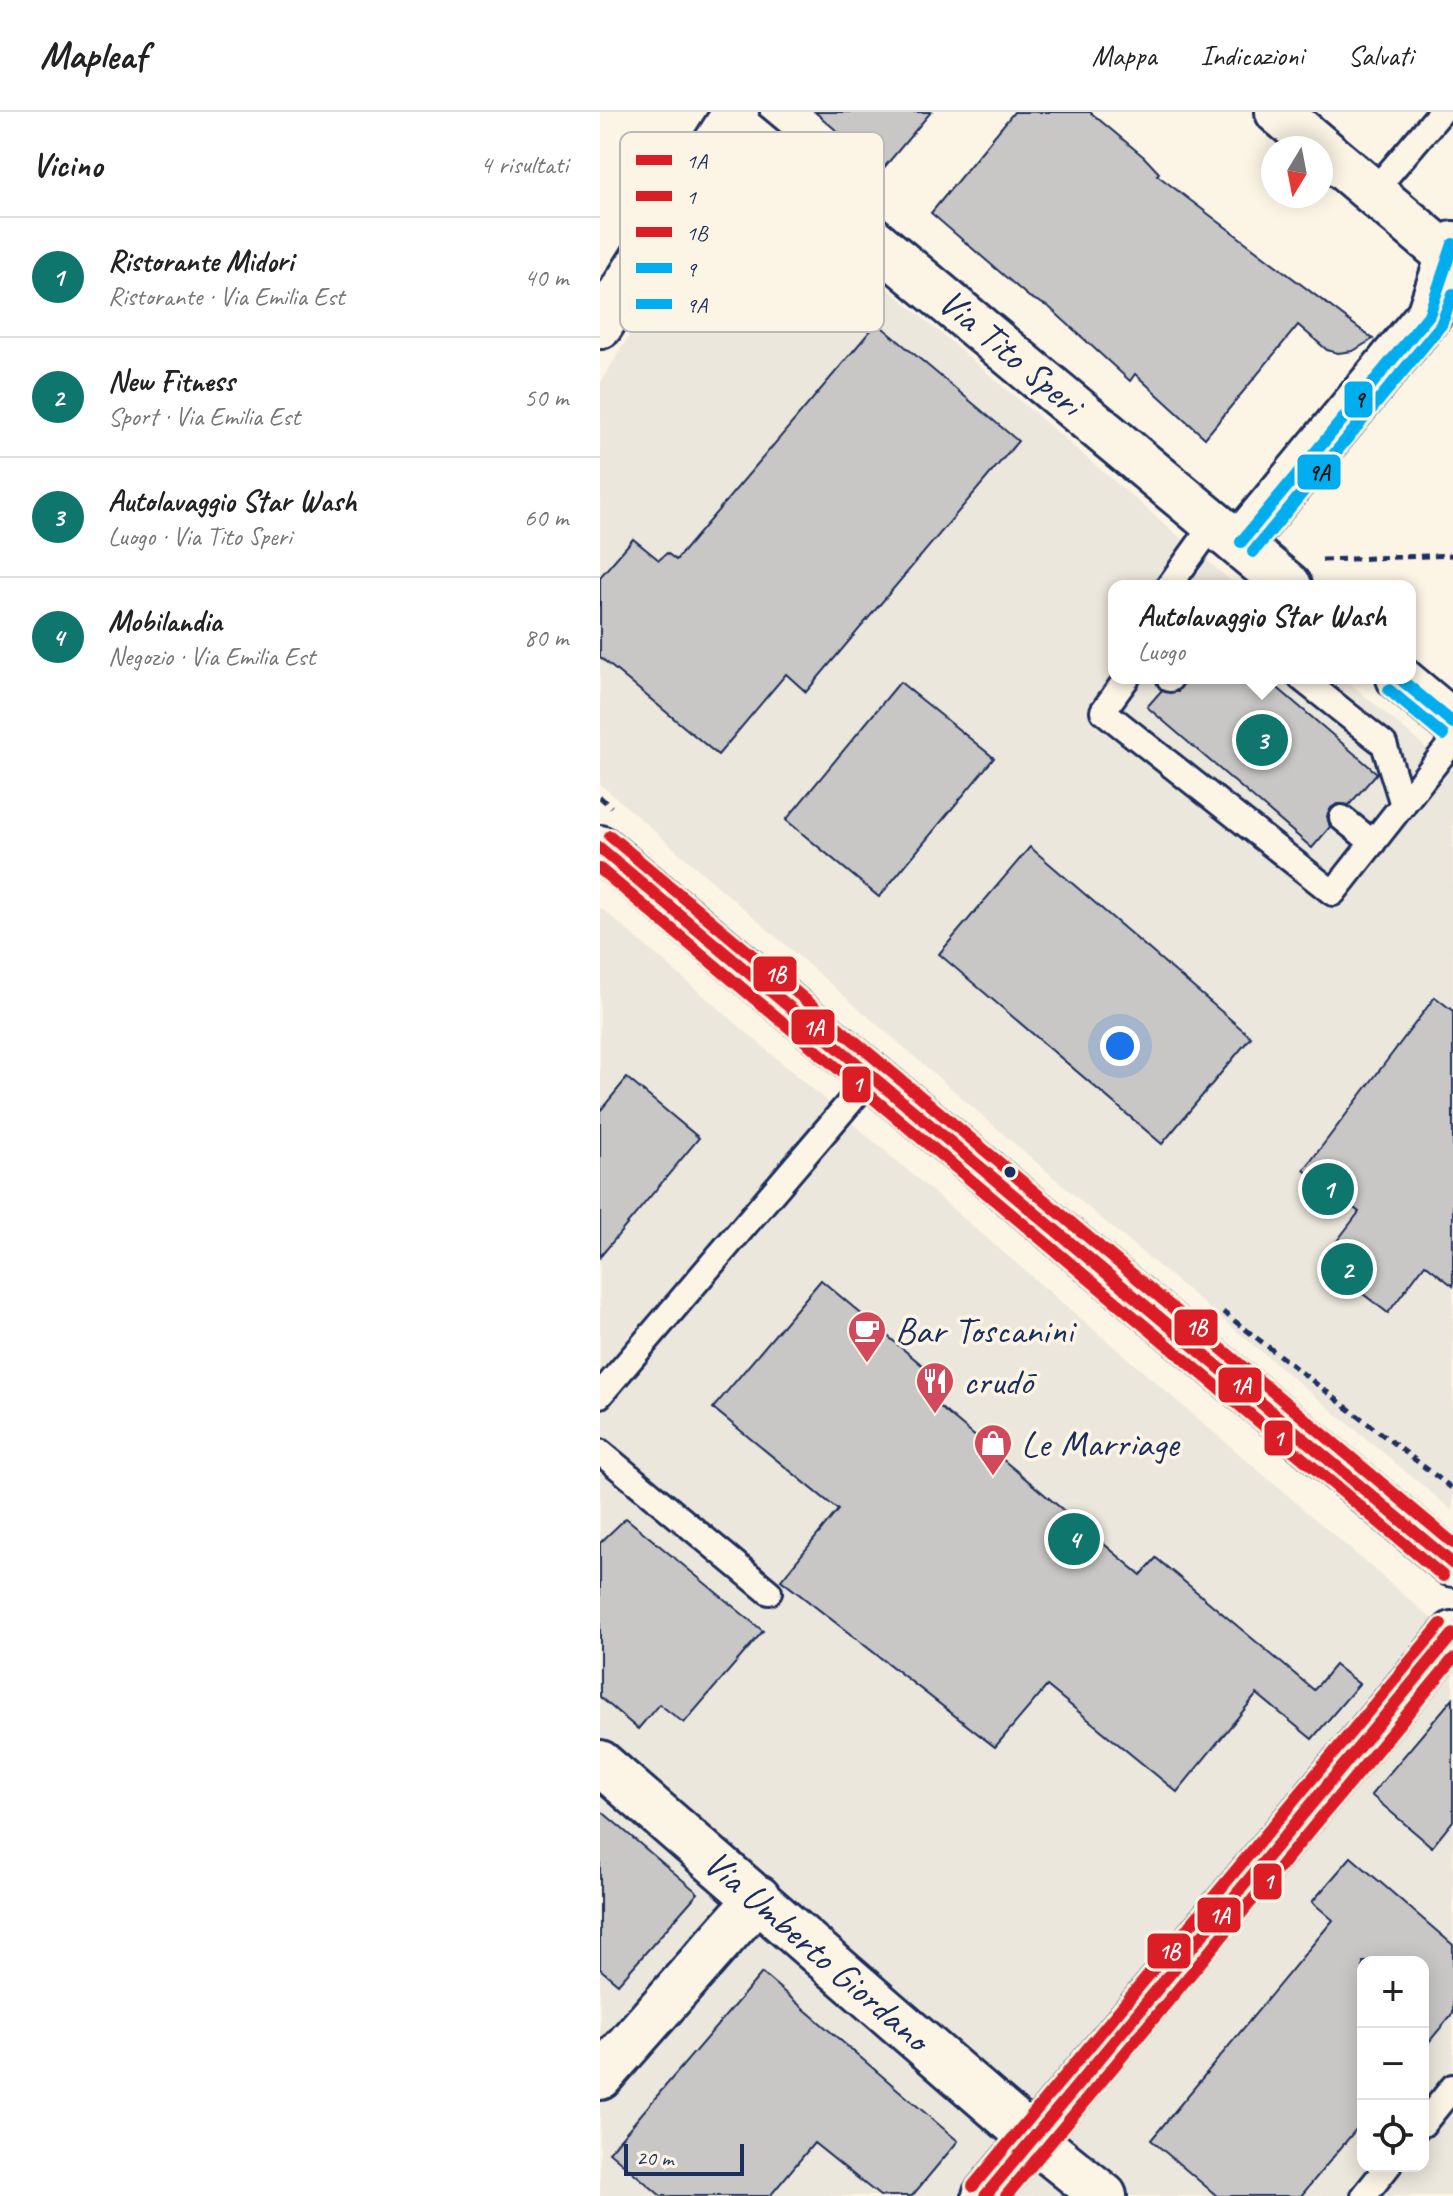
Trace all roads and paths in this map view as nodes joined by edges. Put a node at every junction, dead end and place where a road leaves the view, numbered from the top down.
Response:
1 (1278, 112) edge
2 (1441, 112) edge
3 (733, 116) edge
4 (752, 132) edge
5 (1373, 192) junction
6 (884, 243) edge
7 (1450, 249) edge
8 (620, 294) edge
9 (600, 326) edge
10 (1252, 553) edge
11 (1453, 555) edge
12 (1184, 580) edge
13 (1123, 684) edge
14 (1309, 684) edge
15 (1406, 684) edge
16 (1453, 723) edge
17 (1453, 741) edge
18 (1403, 805) junction
19 (1342, 818) dead end
20 (1373, 843) junction
21 (600, 848) edge
22 (873, 1075) junction
23 (600, 1395) edge
24 (600, 1452) edge
25 (1453, 1564) edge
26 (769, 1592) dead end
27 (1453, 1634) edge
28 (600, 1763) edge
29 (758, 1898) junction
30 (600, 2077) edge
31 (1453, 2087) edge
32 (1429, 2117) edge
33 (1033, 2139) junction
34 (1383, 2172) edge
35 (985, 2196) edge
36 (1104, 2196) edge
37 (1364, 2196) edge

1 - 5 street
2 - 5 lane
3 - 4 street, Via Tito Speri
5 - 7 street
6 - 10 street, Via Tito Speri
7 - 10 street
8 - 9 street
10 - 11 path
10 - 12 lane
13 - 20 lane
14 - 18 lane
15 - 16 street
17 - 18 lane
18 - 20 lane
19 - 20 lane
21 - 22 street
22 - 23 lane
22 - 25 street
24 - 26 lane
27 - 33 street
28 - 29 street, Via Umberto Giordano
29 - 30 street
29 - 33 street, Via Umberto Giordano
31 - 32 lane
33 - 35 street
33 - 36 street, Via Umberto Giordano
34 - 37 lane

